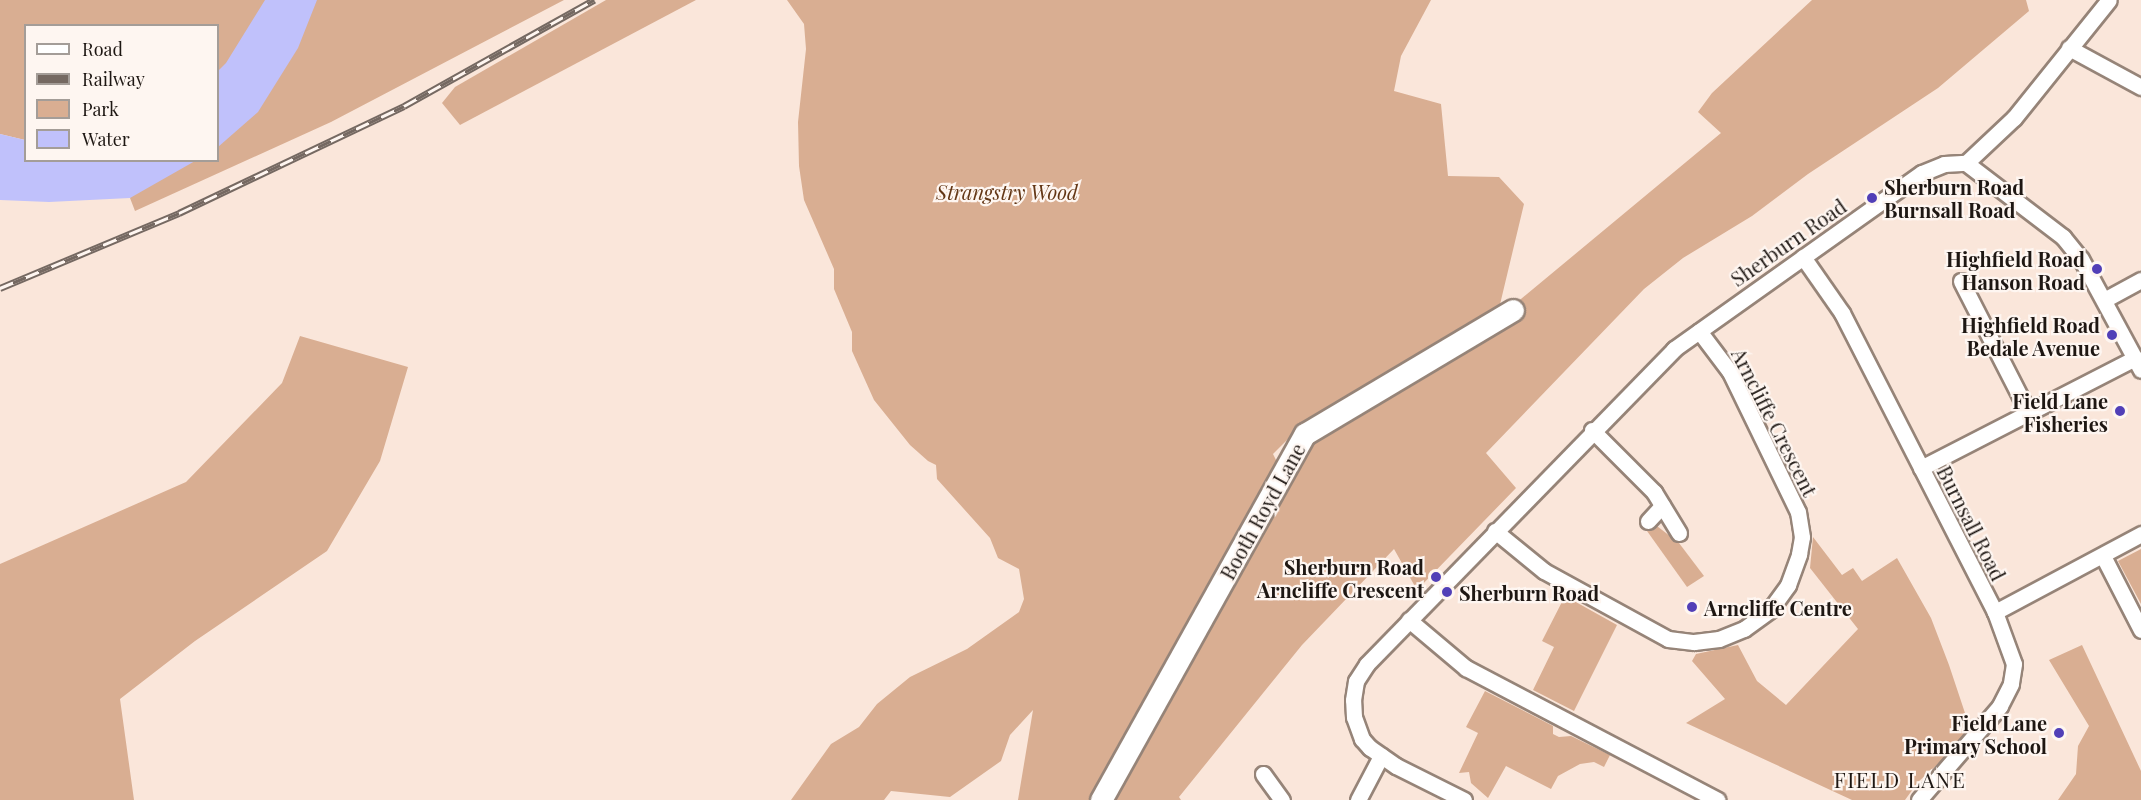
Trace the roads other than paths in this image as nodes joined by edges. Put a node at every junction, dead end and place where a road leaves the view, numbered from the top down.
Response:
1 (2109, 0) edge
2 (2069, 48) junction
3 (2141, 87) edge
4 (1966, 164) junction
5 (1803, 257) junction
6 (2141, 280) edge
7 (1961, 281) dead end
8 (2104, 300) junction
9 (1513, 310) dead end
10 (1699, 331) junction
11 (2138, 364) edge
12 (2028, 411) junction
13 (1592, 430) junction
14 (1921, 468) junction
15 (1662, 506) junction
16 (1648, 521) dead end
17 (1494, 531) junction
18 (1679, 533) dead end
19 (2141, 534) edge
20 (2103, 556) junction
21 (1995, 612) junction
22 (1409, 620) junction
23 (2141, 630) edge
24 (1381, 756) junction
25 (1263, 774) dead end
26 (1448, 796) edge
27 (1101, 800) edge
28 (1282, 800) edge
29 (1358, 800) edge
30 (1464, 800) edge
31 (1717, 800) edge
32 (1919, 800) edge

1 - 2 street
2 - 3 street
2 - 4 street
4 - 5 street, Sherburn Road
4 - 8 street
5 - 10 street, Sherburn Road
5 - 14 street, Burnsall Road
6 - 8 street
7 - 12 street
8 - 11 street
9 - 27 street, Booth Royd Lane
10 - 13 street, Sherburn Road
10 - 17 street, Arncliffe Crescent
11 - 12 street
12 - 14 street
13 - 15 street
13 - 17 street, Sherburn Road
14 - 21 street, Burnsall Road
15 - 16 street
15 - 18 street
17 - 22 street, Sherburn Road
19 - 20 street
20 - 21 street
20 - 23 street
21 - 32 street, Burnsall Road
22 - 24 street, Sherburn Road
22 - 31 street
24 - 26 street, Sherburn Road
24 - 29 street
25 - 28 street
26 - 30 street, Sherburn Road

